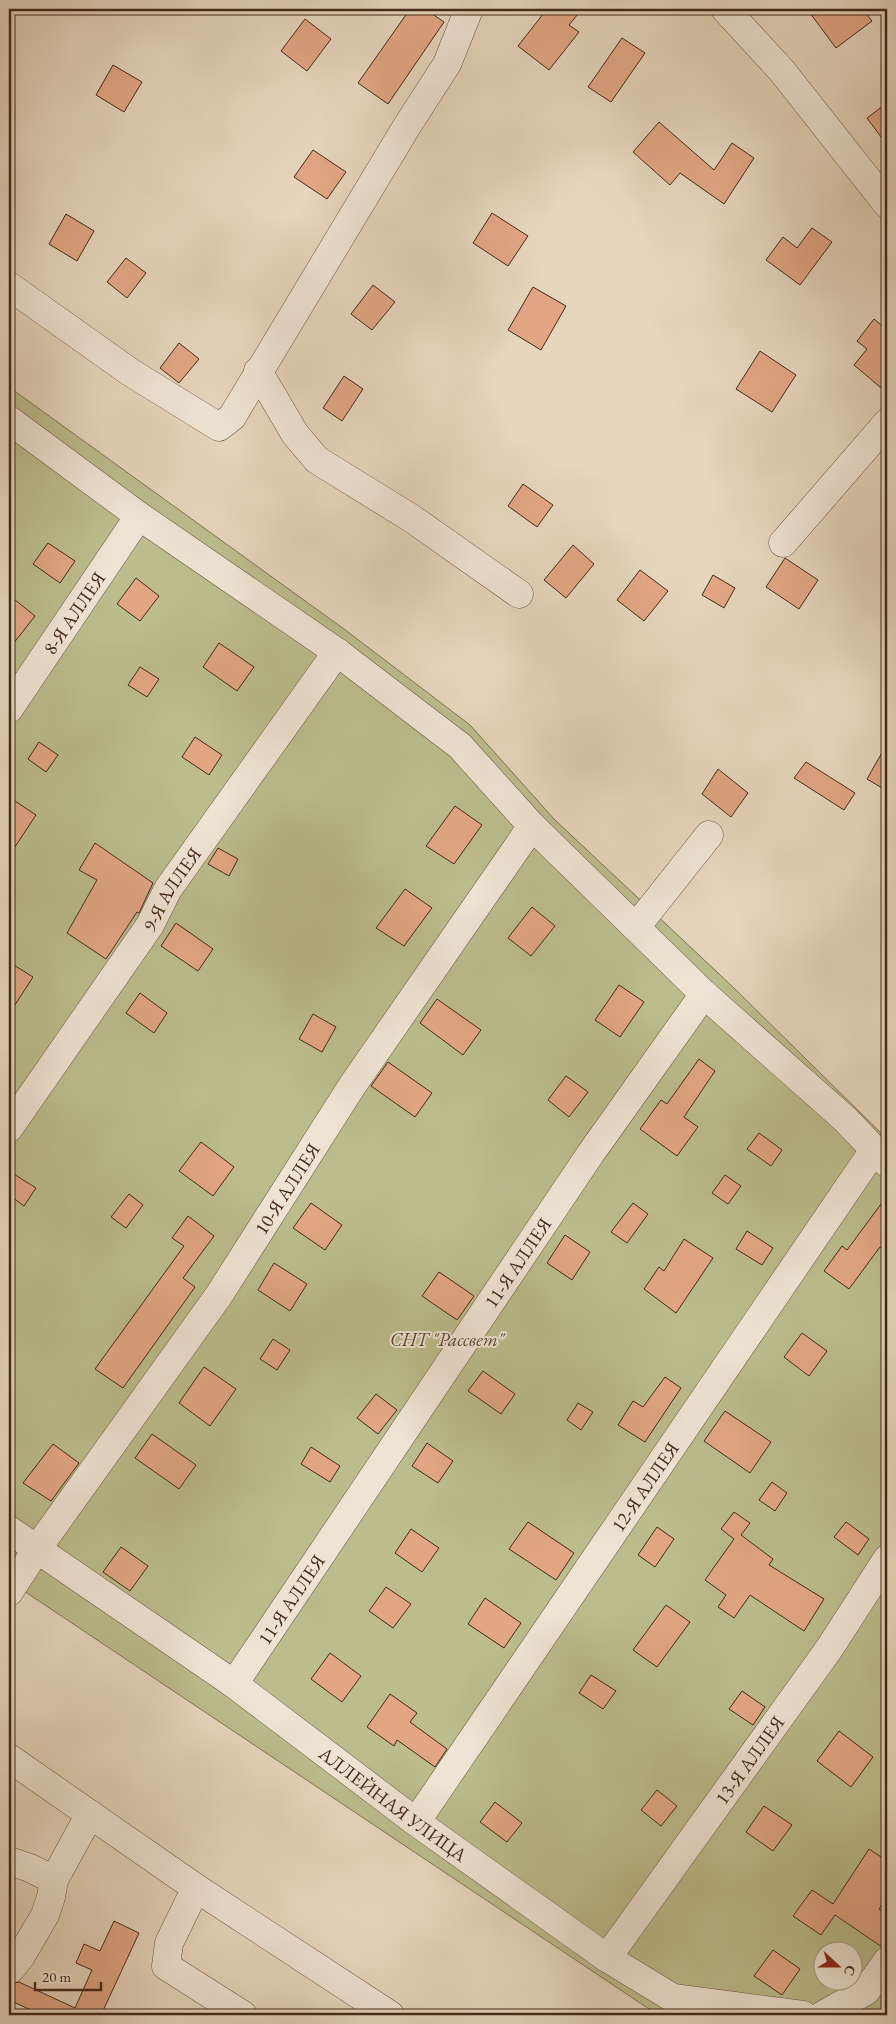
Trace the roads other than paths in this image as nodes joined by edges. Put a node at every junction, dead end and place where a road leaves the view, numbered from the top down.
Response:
1 (469, 9) edge
2 (726, 9) edge
3 (887, 204) edge
4 (9, 286) edge
5 (258, 371) junction
6 (9, 420) edge
7 (887, 423) edge
8 (139, 516) junction
9 (783, 543) dead end
10 (519, 594) dead end
11 (337, 652) junction
12 (9, 709) edge
13 (532, 826) junction
14 (709, 835) dead end
15 (636, 927) junction
16 (704, 994) junction
17 (9, 1128) edge
18 (880, 1157) edge
19 (9, 1530) edge
20 (37, 1549) junction
21 (887, 1559) edge
22 (9, 1592) edge
23 (234, 1684) junction
24 (9, 1758) edge
25 (90, 1814) junction
26 (416, 1822) junction
27 (9, 1861) edge
28 (54, 1880) junction
29 (196, 1888) junction
30 (607, 1958) junction
31 (887, 1961) edge
32 (9, 1968) edge
33 (243, 2015) edge
34 (390, 2015) edge
35 (803, 2015) edge
36 (823, 2015) edge

1 - 5 street
2 - 3 street
4 - 5 street
5 - 10 street
6 - 8 street
7 - 9 street
8 - 11 street
8 - 12 street, 8-Я АЛЛЕЯ
11 - 13 street
11 - 17 street, 9-Я АЛЛЕЯ
13 - 15 street
13 - 20 street, 10-Я АЛЛЕЯ
14 - 15 street
15 - 16 street
16 - 18 street
16 - 23 street, 11-Я АЛЛЕЯ
18 - 26 street, 12-Я АЛЛЕЯ
19 - 20 street, АЛЛЕЙНАЯ УЛИЦА
20 - 22 street, 10-Я АЛЛЕЯ
20 - 23 street, АЛЛЕЙНАЯ УЛИЦА
21 - 30 street, 13-Я АЛЛЕЯ
23 - 26 street, АЛЛЕЙНАЯ УЛИЦА
24 - 25 street
25 - 28 street
25 - 29 street
26 - 30 street, АЛЛЕЙНАЯ УЛИЦА
27 - 28 street
28 - 32 street
29 - 33 street
29 - 34 street
30 - 35 street, АЛЛЕЙНАЯ УЛИЦА
31 - 36 street

